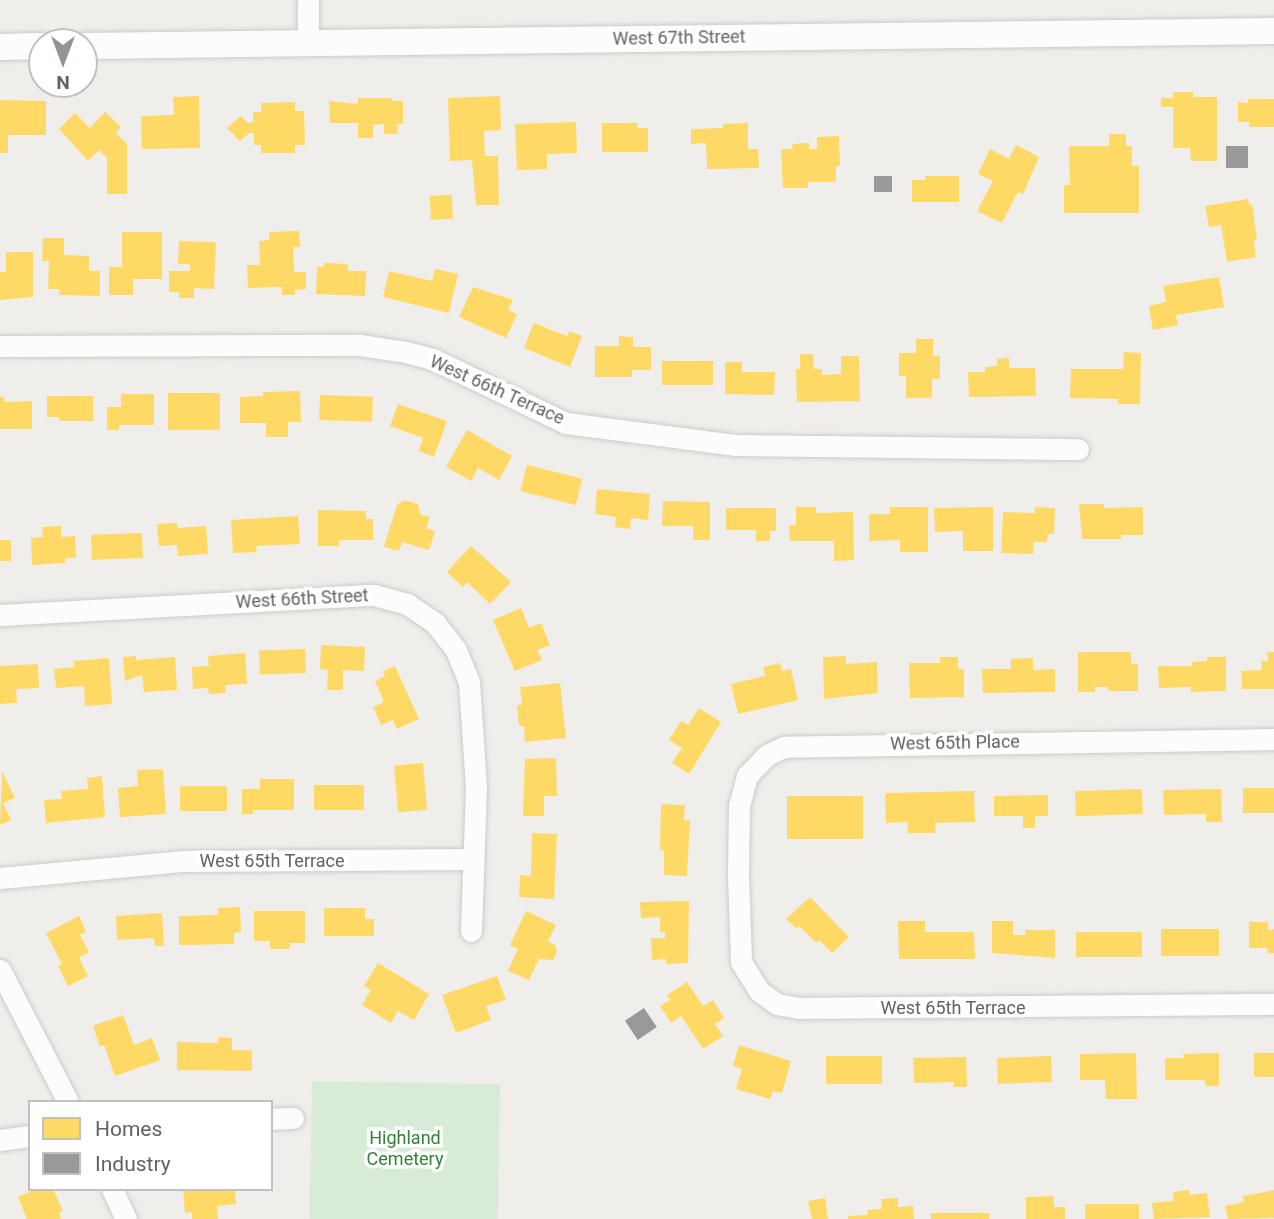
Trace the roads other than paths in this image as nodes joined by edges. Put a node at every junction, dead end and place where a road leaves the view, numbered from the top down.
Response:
1 (308, 0) edge
2 (1274, 31) edge
3 (308, 43) junction
4 (28, 46) edge
5 (98, 46) edge
6 (0, 47) edge
7 (0, 346) edge
8 (1078, 449) dead end
9 (0, 615) edge
10 (1274, 739) edge
11 (473, 859) junction
12 (738, 875) joint
13 (0, 878) edge
14 (471, 931) dead end
15 (0, 970) edge
16 (1274, 1004) edge
17 (67, 1100) edge
18 (293, 1118) dead end
19 (273, 1119) edge
20 (28, 1136) edge
21 (0, 1140) edge
22 (113, 1191) edge
23 (126, 1219) edge

1 - 3 street
2 - 3 street, West 67th Street
3 - 5 street, West 67th Street
4 - 6 street
7 - 8 street, West 66th Terrace
9 - 11 street, West 66th Street
10 - 12 street, West 65th Place
11 - 13 street, West 65th Terrace
11 - 14 street
12 - 16 street, West 65th Terrace
15 - 17 street
18 - 19 street
20 - 21 street
22 - 23 street

